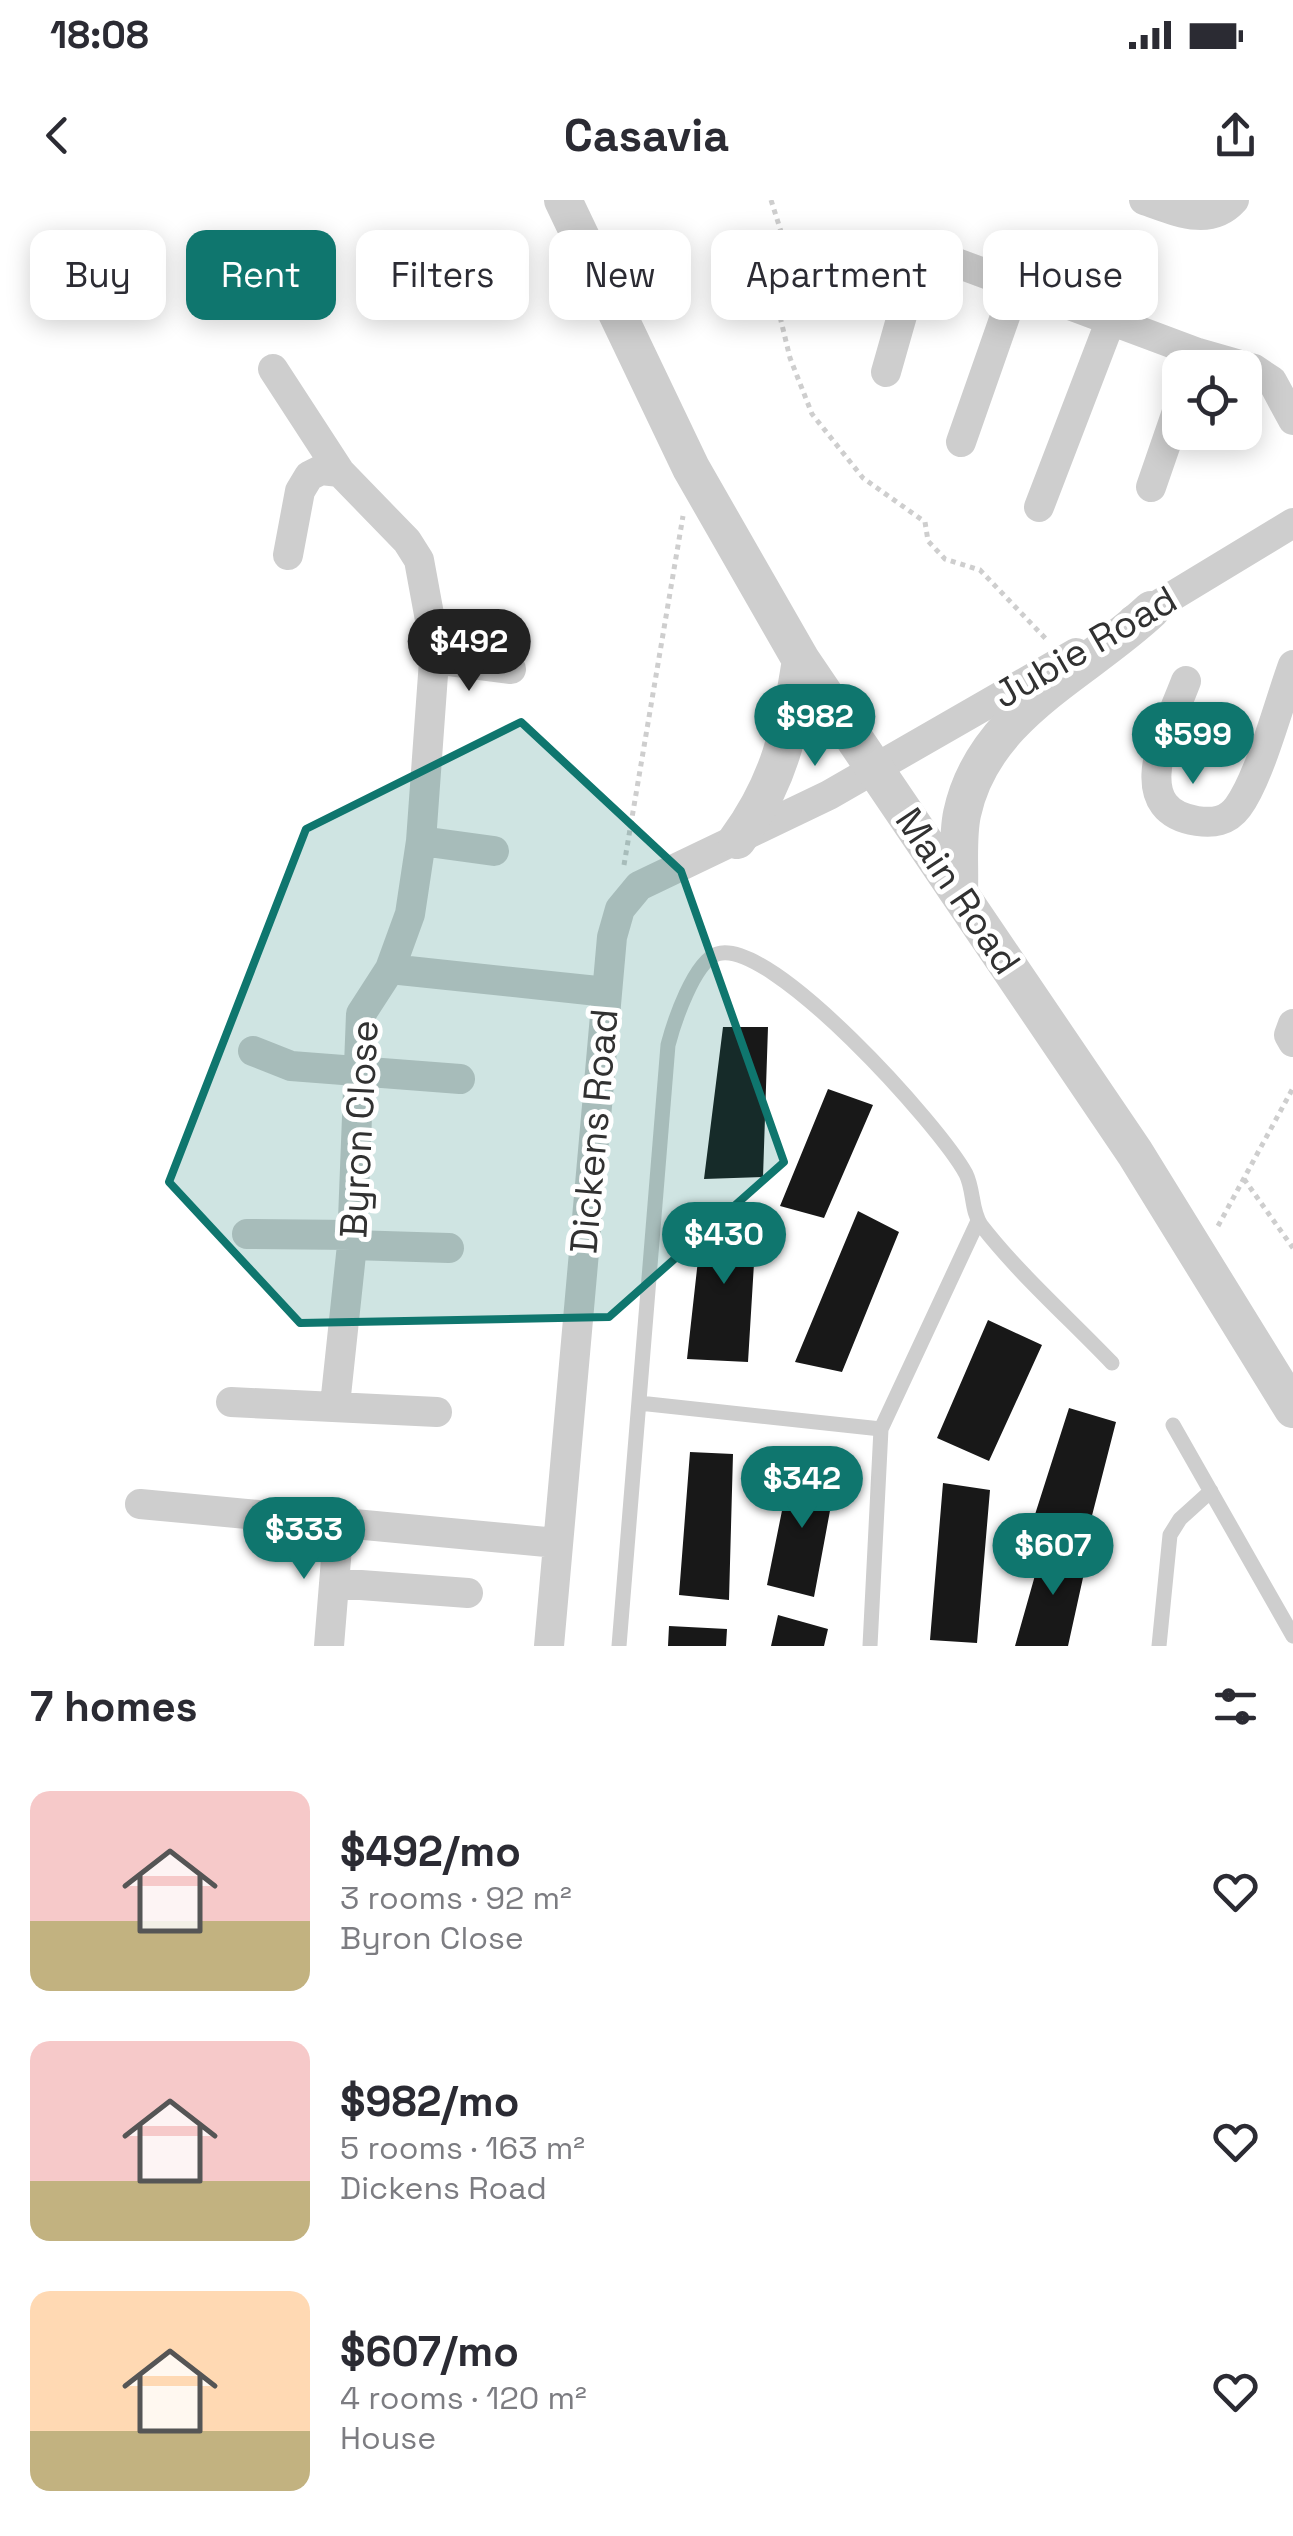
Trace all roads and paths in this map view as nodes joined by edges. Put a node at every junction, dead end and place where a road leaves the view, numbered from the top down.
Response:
1 (563, 200) edge
2 (771, 200) edge
3 (1144, 200) edge
4 (1234, 200) edge
5 (983, 275) edge
6 (1004, 320) edge
7 (1104, 320) edge
8 (1110, 322) junction
9 (1173, 350) edge
10 (274, 369) dead end
11 (886, 372) dead end
12 (1262, 375) edge
13 (1293, 420) edge
14 (960, 442) dead end
15 (1164, 450) edge
16 (691, 468) junction
17 (340, 472) junction
18 (1151, 487) dead end
19 (1039, 507) dead end
20 (1293, 523) edge
21 (288, 554) dead end
22 (1152, 610) junction
23 (434, 659) junction
24 (802, 660) junction
25 (1060, 662) junction
26 (1293, 664) edge
27 (511, 669) dead end
28 (1186, 681) dead end
29 (1282, 728) edge
30 (874, 768) junction
31 (737, 840) junction
32 (421, 842) junction
33 (494, 851) dead end
34 (622, 878) dead end
35 (959, 891) junction
36 (390, 969) junction
37 (606, 992) junction
38 (253, 1050) dead end
39 (361, 1074) junction
40 (460, 1079) dead end
41 (1293, 1088) edge
42 (1244, 1179) junction
43 (978, 1222) junction
44 (246, 1234) dead end
45 (353, 1240) junction
46 (449, 1248) dead end
47 (1293, 1248) edge
48 (1201, 1257) junction
49 (1112, 1363) dead end
50 (231, 1402) dead end
51 (639, 1403) junction
52 (336, 1405) junction
53 (1293, 1409) edge
54 (437, 1412) dead end
55 (1173, 1426) dead end
56 (880, 1429) junction
57 (1211, 1491) junction
58 (140, 1504) dead end
59 (339, 1522) junction
60 (557, 1543) junction
61 (334, 1583) junction
62 (468, 1593) dead end
63 (1293, 1636) edge
64 (329, 1646) edge
65 (549, 1646) edge
66 (619, 1646) edge
67 (870, 1646) edge
68 (1159, 1646) edge

1 - 16 street, Main Road
2 - 25 path
3 - 4 street
5 - 11 street
6 - 14 street
7 - 8 street
8 - 9 street
8 - 19 street
10 - 17 street, Byron Close
12 - 13 street
15 - 18 street
16 - 24 street, Main Road
16 - 34 path
17 - 21 street
17 - 23 street, Byron Close
20 - 22 street, Jubie Road
22 - 25 street, Jubie Road
22 - 35 street
23 - 27 street
23 - 32 street, Byron Close
24 - 30 street, Main Road
24 - 31 street
25 - 30 street, Jubie Road
26 - 29 street
28 - 29 street
30 - 31 street, Dickens Road
30 - 35 street, Main Road
31 - 37 street, Dickens Road
32 - 33 street
32 - 36 street, Byron Close
35 - 48 street, Main Road
36 - 37 street
36 - 39 street, Byron Close
37 - 60 street, Dickens Road
38 - 39 street
39 - 40 street
39 - 45 street, Byron Close
41 - 42 path
42 - 47 path
42 - 48 path
43 - 49 lane
43 - 51 lane
43 - 56 lane
44 - 45 street
45 - 46 street
45 - 52 street, Byron Close
48 - 53 street, Main Road
50 - 52 street
51 - 56 lane
51 - 66 lane
52 - 54 street
55 - 57 lane
56 - 67 lane
57 - 63 lane
57 - 68 lane
58 - 59 street
59 - 60 street
59 - 61 street
60 - 65 street, Dickens Road
61 - 62 street
61 - 64 street

